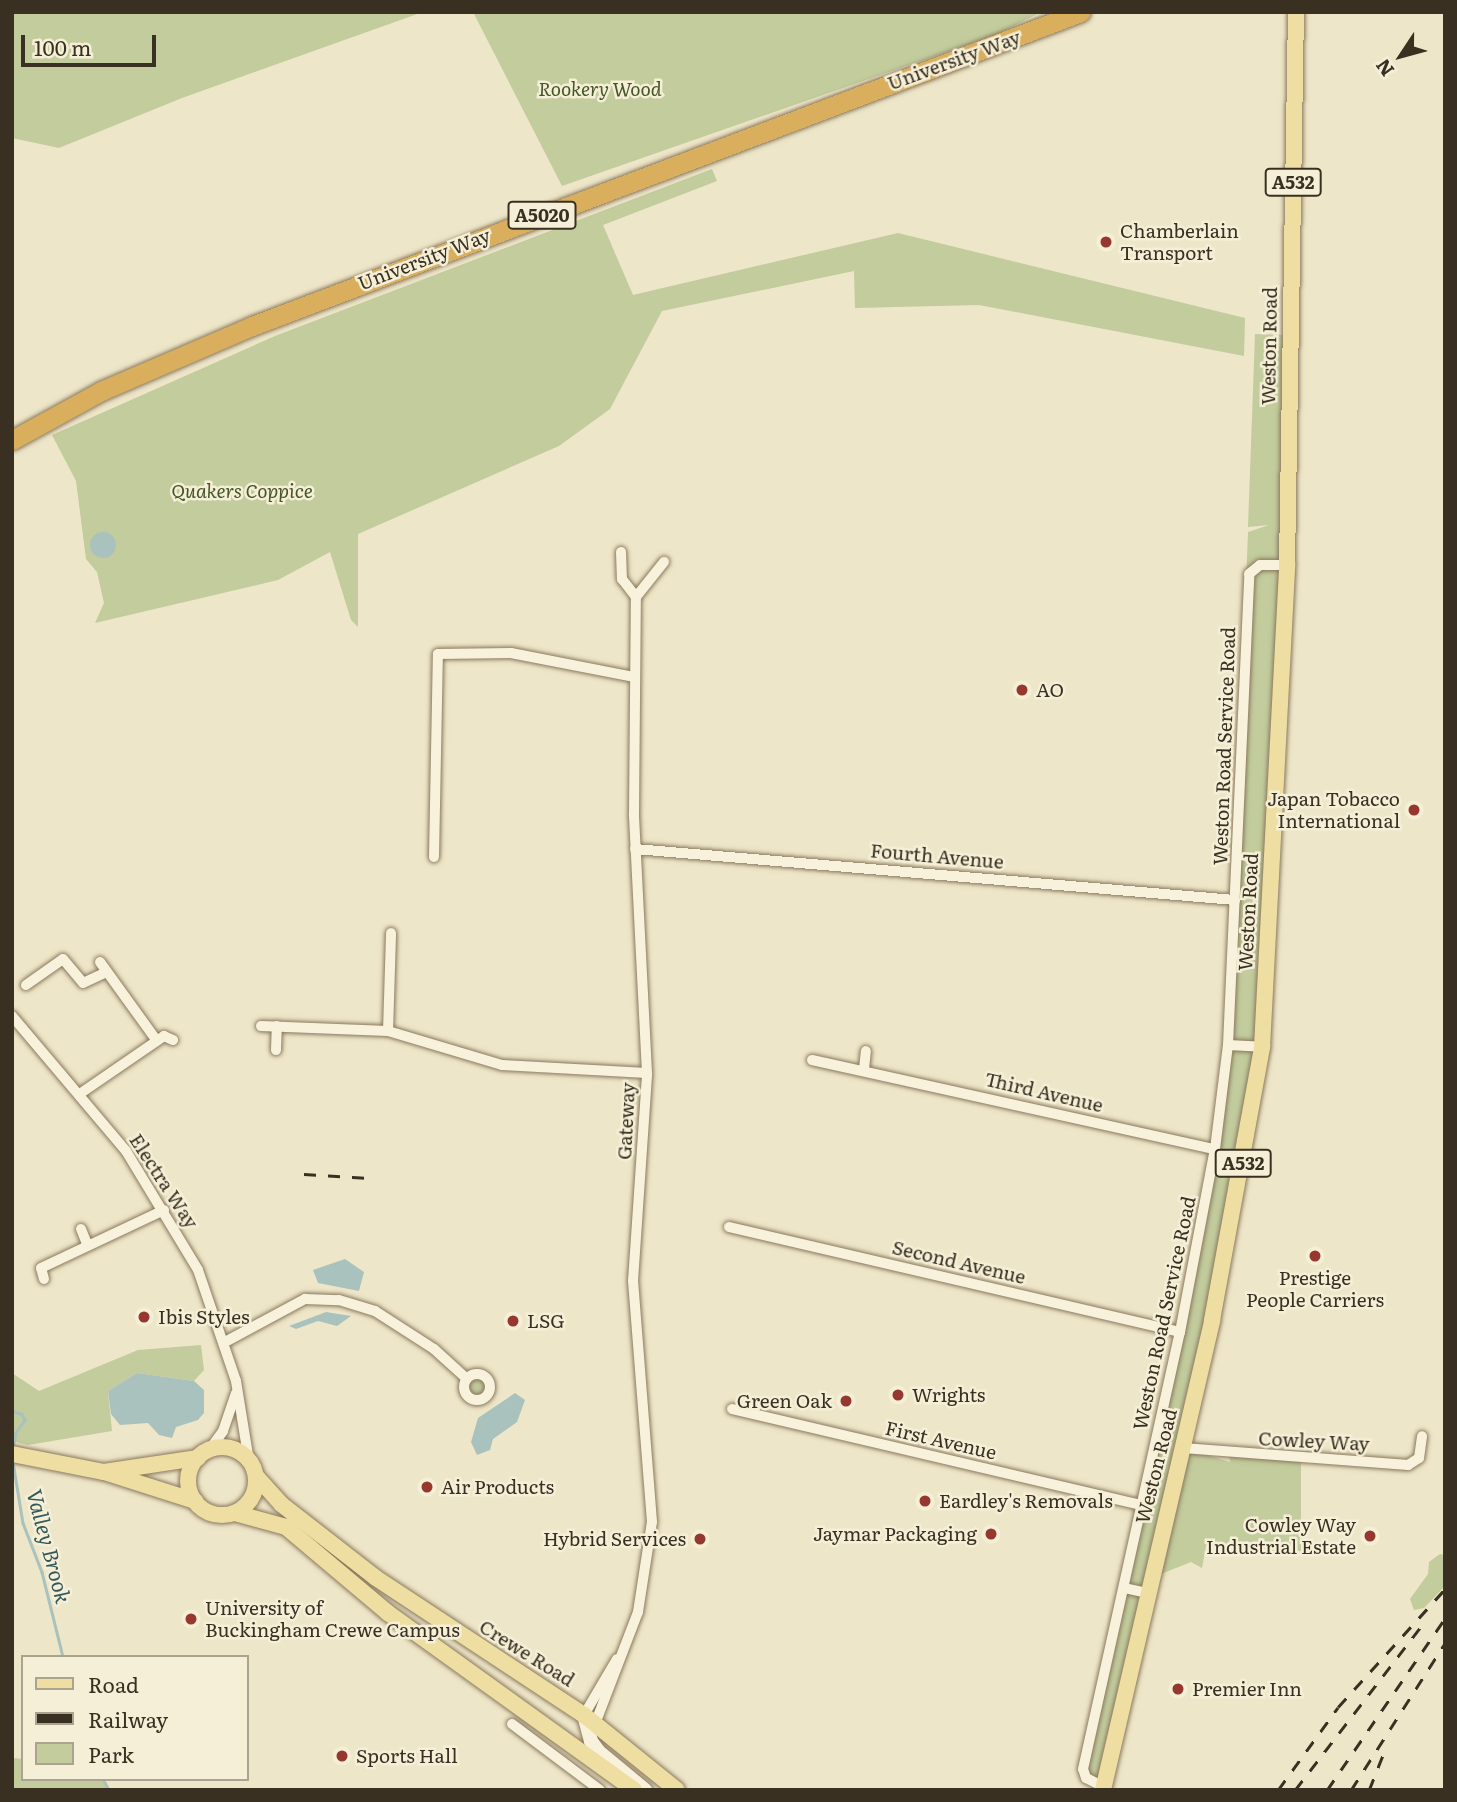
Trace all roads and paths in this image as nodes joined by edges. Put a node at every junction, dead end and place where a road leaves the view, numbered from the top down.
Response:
1 (1081, 12) edge
2 (1297, 14) edge
3 (12, 440) edge
4 (621, 552) dead end
5 (664, 562) dead end
6 (1287, 565) junction
7 (636, 597) junction
8 (635, 677) junction
9 (635, 849) junction
10 (434, 857) dead end
11 (1235, 900) junction
12 (391, 933) dead end
13 (26, 985) dead end
14 (12, 1016) edge
15 (261, 1026) dead end
16 (277, 1026) junction
17 (388, 1031) junction
18 (173, 1040) dead end
19 (157, 1041) junction
20 (1228, 1045) junction
21 (1262, 1047) junction
22 (276, 1050) dead end
23 (866, 1051) dead end
24 (812, 1060) dead end
25 (864, 1069) junction
26 (646, 1073) junction
27 (81, 1093) junction
28 (1215, 1149) junction
29 (164, 1210) junction
30 (729, 1227) dead end
31 (81, 1229) dead end
32 (88, 1246) junction
33 (44, 1279) dead end
34 (1180, 1332) junction
35 (225, 1342) junction
36 (466, 1378) dead end
37 (236, 1393) junction
38 (732, 1409) dead end
39 (1422, 1436) dead end
40 (1182, 1448) junction
41 (204, 1454) junction
42 (18, 1455) edge
43 (252, 1469) junction
44 (104, 1472) junction
45 (195, 1501) junction
46 (1141, 1505) junction
47 (235, 1513) junction
48 (1124, 1588) junction
49 (1147, 1593) junction
50 (589, 1723) junction
51 (512, 1724) dead end
52 (555, 1734) junction
53 (1104, 1789) edge
54 (600, 1790) edge
55 (634, 1790) edge
56 (645, 1790) edge
57 (677, 1790) edge

1 - 3 highway, University Way / A5020
2 - 6 main road, Weston Road / A532
4 - 7 street, Gateway
5 - 7 street
6 - 11 street, Weston Road Service Road
6 - 21 main road, Weston Road / A532
7 - 8 street, Gateway
8 - 9 street, Gateway
8 - 10 street
9 - 11 street, Fourth Avenue
9 - 26 street, Gateway
11 - 20 street, Weston Road Service Road
12 - 17 street
13 - 19 street
14 - 27 street, Electra Way
15 - 16 street
16 - 17 street
16 - 22 street
17 - 26 street
18 - 19 street
19 - 27 street
20 - 21 street
20 - 28 street, Weston Road Service Road
21 - 40 main road, Weston Road / A532
23 - 25 street
24 - 25 street, Third Avenue
25 - 28 street, Third Avenue
26 - 50 street, Gateway
27 - 29 street, Electra Way
28 - 34 street, Weston Road Service Road
29 - 32 street
29 - 35 street, Electra Way
30 - 34 street, Second Avenue
31 - 32 street
32 - 33 street
34 - 46 street, Weston Road Service Road
35 - 36 street
35 - 37 street, Electra Way
37 - 41 street
37 - 43 street, Electra Way
38 - 46 street, First Avenue
39 - 40 street, Cowley Way
40 - 49 main road, Weston Road / A532
41 - 43 main road
41 - 44 main road
41 - 45 main road
42 - 44 main road
43 - 47 main road
43 - 50 main road, Crewe Road
44 - 45 main road
45 - 47 main road
46 - 48 street, Weston Road Service Road
47 - 52 main road
48 - 49 street
48 - 53 street, Weston Road Service Road
49 - 53 main road, Weston Road / A532
50 - 52 street
50 - 56 street
50 - 57 main road, Crewe Road
51 - 54 street
52 - 55 main road

